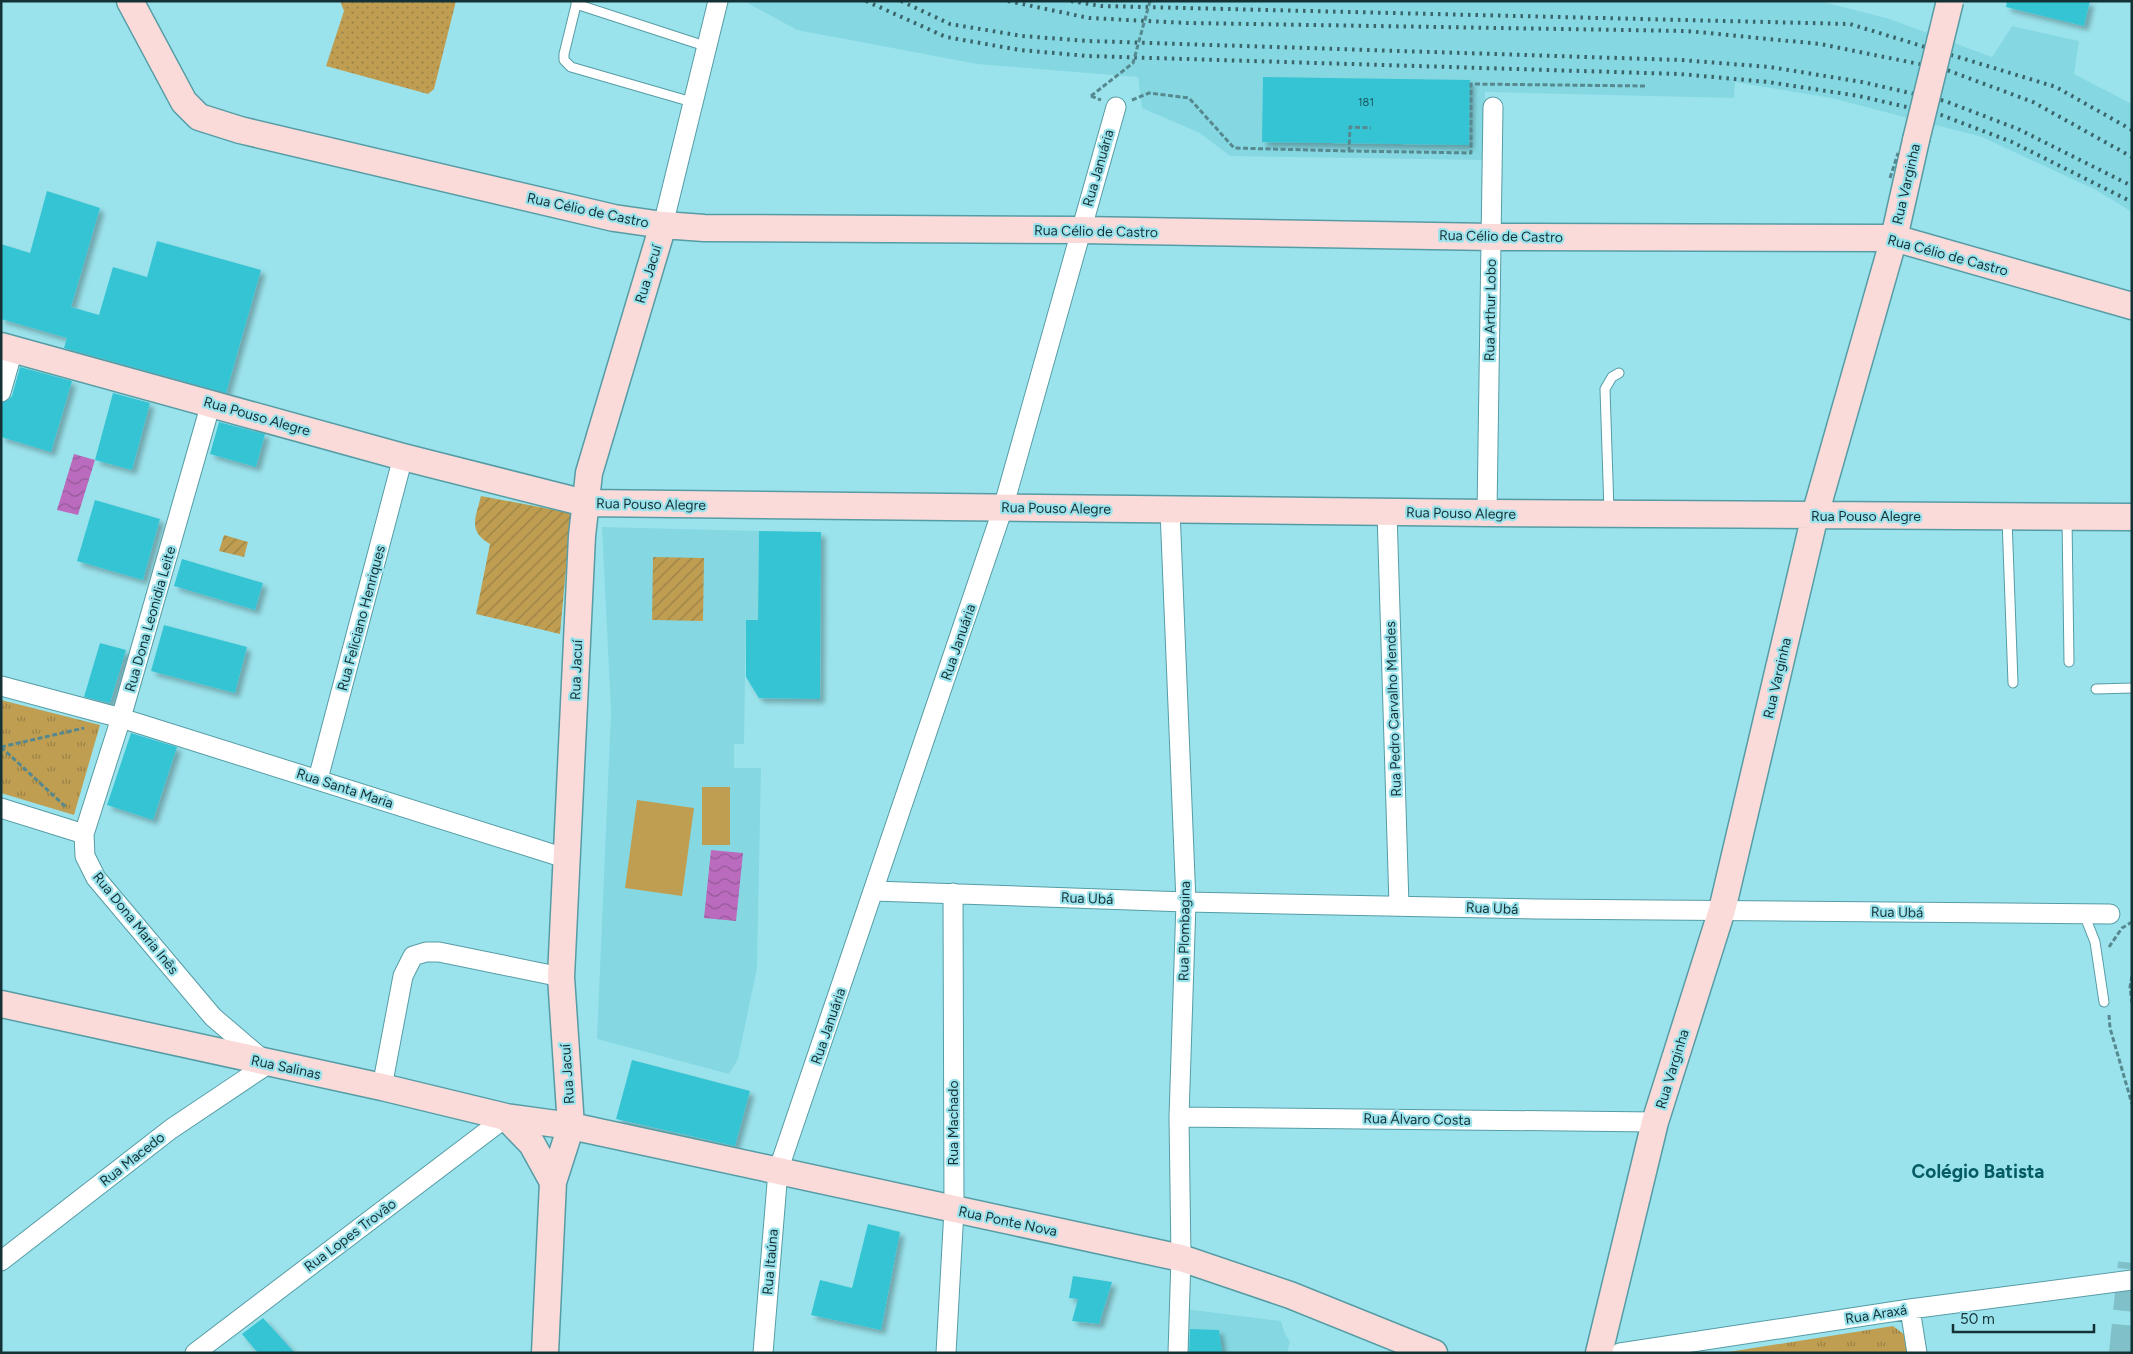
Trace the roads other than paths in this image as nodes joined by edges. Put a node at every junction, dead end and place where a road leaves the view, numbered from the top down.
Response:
1 (130, 1) edge
2 (718, 1) edge
3 (1950, 1) edge
4 (577, 2) edge
5 (705, 46) junction
6 (692, 102) junction
7 (1116, 107) road end
8 (1493, 107) dead end
9 (663, 225) junction
10 (1080, 230) junction
11 (1492, 237) junction
12 (1894, 238) junction
13 (2132, 306) edge
14 (7, 348) edge
15 (1619, 373) dead end
16 (1, 392) edge
17 (211, 403) junction
18 (403, 457) junction
19 (585, 503) junction
20 (1003, 508) junction
21 (1170, 510) junction
22 (1387, 512) junction
23 (1487, 513) junction
24 (1609, 514) junction
25 (1815, 515) junction
26 (2007, 516) junction
27 (2067, 517) junction
28 (2132, 517) edge
29 (2070, 662) dead end
30 (2013, 683) dead end
31 (1, 686) edge
32 (2132, 688) edge
33 (2096, 689) dead end
34 (120, 721) junction
35 (318, 779) junction
36 (1, 808) edge
37 (85, 831) junction
38 (568, 859) junction
39 (874, 891) junction
40 (953, 893) junction
41 (1186, 902) junction
42 (1399, 905) junction
43 (1722, 910) junction
44 (2084, 914) junction
45 (2116, 921) road end
46 (562, 977) junction
47 (2104, 1002) dead end
48 (1, 1004) edge
49 (268, 1064) junction
50 (382, 1087) junction
51 (1179, 1116) junction
52 (506, 1117) junction
53 (1655, 1122) junction
54 (571, 1126) junction
55 (778, 1171) junction
56 (553, 1182) junction
57 (954, 1210) junction
58 (1181, 1258) junction
59 (1, 1261) edge
60 (2132, 1280) edge
61 (1910, 1309) junction
62 (540, 1350) edge
63 (194, 1353) edge
64 (763, 1353) edge
65 (946, 1353) edge
66 (1178, 1353) edge
67 (1434, 1353) edge
68 (1599, 1353) edge
69 (1620, 1353) edge
70 (1917, 1353) edge

1 - 9 street, Rua Célio de Castro
2 - 5 street, Rua Jacuí
3 - 12 street, Rua Varginha, bridge
4 - 5 lane
4 - 6 lane
5 - 6 street, Rua Jacuí
6 - 9 street, Rua Jacuí
7 - 10 street, Rua Januária
8 - 11 street, Rua Arthur Lobo
9 - 10 street, Rua Célio de Castro
9 - 19 street, Rua Jacuí
10 - 11 street, Rua Célio de Castro
10 - 20 street, Rua Januária
11 - 12 street, Rua Célio de Castro
11 - 23 street, Rua Arthur Lobo
12 - 13 street, Rua Célio de Castro
12 - 25 street, Rua Varginha
14 - 16 street
14 - 17 street, Rua Pouso Alegre
15 - 24 lane
17 - 18 street, Rua Pouso Alegre
17 - 34 street, Rua Dona Leonidia Leite
18 - 19 street, Rua Pouso Alegre
18 - 35 street, Rua Feliciano Henriques
19 - 20 street, Rua Pouso Alegre
19 - 38 street, Rua Jacuí
20 - 21 street, Rua Pouso Alegre
20 - 39 street, Rua Januária
21 - 22 street, Rua Pouso Alegre
21 - 41 street, Rua Plombagina
22 - 23 street, Rua Pouso Alegre
22 - 42 street, Rua Pedro Carvalho Mendes
23 - 24 street, Rua Pouso Alegre
24 - 25 street, Rua Pouso Alegre
25 - 26 street, Rua Pouso Alegre
25 - 43 street, Rua Varginha
26 - 27 street, Rua Pouso Alegre
26 - 30 lane
27 - 28 street, Rua Pouso Alegre
27 - 29 lane
31 - 34 street, Rua Santa Maria
32 - 33 lane
34 - 35 street, Rua Santa Maria
34 - 37 street, Rua Dona Leonidia Leite
35 - 38 street, Rua Santa Maria
36 - 37 street
37 - 49 street, Rua Dona Maria Inês
38 - 46 street, Rua Jacuí
39 - 40 street, Rua Ubá
39 - 55 street, Rua Januária
40 - 41 street, Rua Ubá
40 - 57 street, Rua Machado
41 - 42 street, Rua Ubá
41 - 51 street, Rua Plombagina
42 - 43 street, Rua Ubá
43 - 44 street, Rua Ubá
43 - 53 street, Rua Varginha
44 - 45 street, Rua Ubá
44 - 47 lane
46 - 50 street
46 - 54 street, Rua Jacuí
48 - 49 street, Rua Salinas
49 - 50 street, Rua Salinas
49 - 59 street, Rua Macedo
50 - 52 street, Rua Salinas
51 - 53 street, Rua Álvaro Costa
51 - 58 street, Rua Plombagina
52 - 54 street, Rua Salinas
52 - 56 street
52 - 63 street, Rua Lopes Trovão
53 - 68 street, Rua Varginha
54 - 55 street, Rua Ponte Nova
54 - 56 street, Rua Jacuí
55 - 57 street, Rua Ponte Nova
55 - 64 street, Rua Itaúna
56 - 62 street, Rua Jacuí
57 - 58 street, Rua Ponte Nova
57 - 65 street, Rua Machado
58 - 66 street, Rua Plombagina
58 - 67 street, Rua Ponte Nova
60 - 61 street, Rua Araxá
61 - 69 street, Rua Araxá
61 - 70 street

